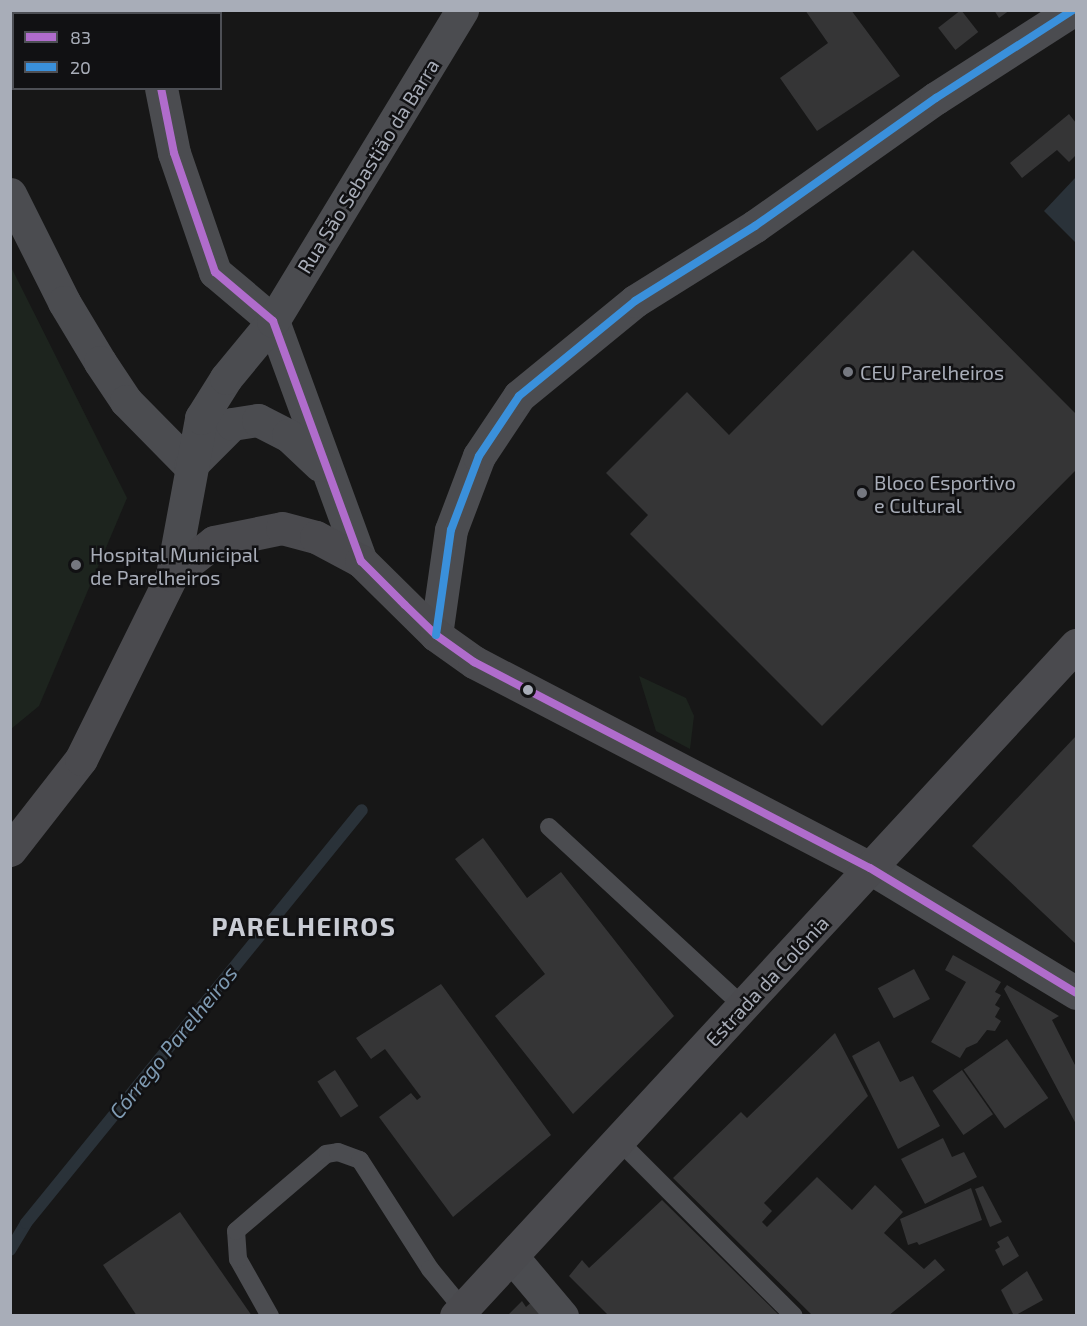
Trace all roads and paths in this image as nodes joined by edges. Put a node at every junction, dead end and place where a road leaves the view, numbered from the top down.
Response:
1 (462, 10) edge
2 (1073, 10) edge
3 (161, 90) edge
4 (10, 194) edge
5 (273, 321) junction
6 (190, 466) junction
7 (325, 470) junction
8 (361, 561) junction
9 (172, 575) junction
10 (436, 635) junction
11 (1077, 645) edge
12 (549, 827) dead end
13 (10, 850) edge
14 (870, 868) junction
15 (1077, 993) edge
16 (743, 1006) junction
17 (619, 1141) junction
18 (513, 1258) junction
19 (460, 1312) edge
20 (270, 1316) edge
21 (562, 1316) edge
22 (794, 1316) edge

1 - 5 street, Rua São Sebastião da Barra
2 - 10 street
3 - 5 street
4 - 6 street
5 - 6 street, Rua São Sebastião da Barra
5 - 7 street
6 - 7 street
6 - 9 street, Rua São Sebastião da Barra
7 - 8 street
8 - 9 main road
8 - 10 main road
9 - 13 main road
10 - 14 main road
11 - 14 main road, Estrada da Colônia
12 - 16 lane
14 - 15 street
14 - 16 main road, Estrada da Colônia
16 - 17 main road, Estrada da Colônia
17 - 18 main road, Estrada da Colônia
17 - 22 lane
18 - 19 main road, Estrada da Colônia
18 - 21 street
19 - 20 lane

